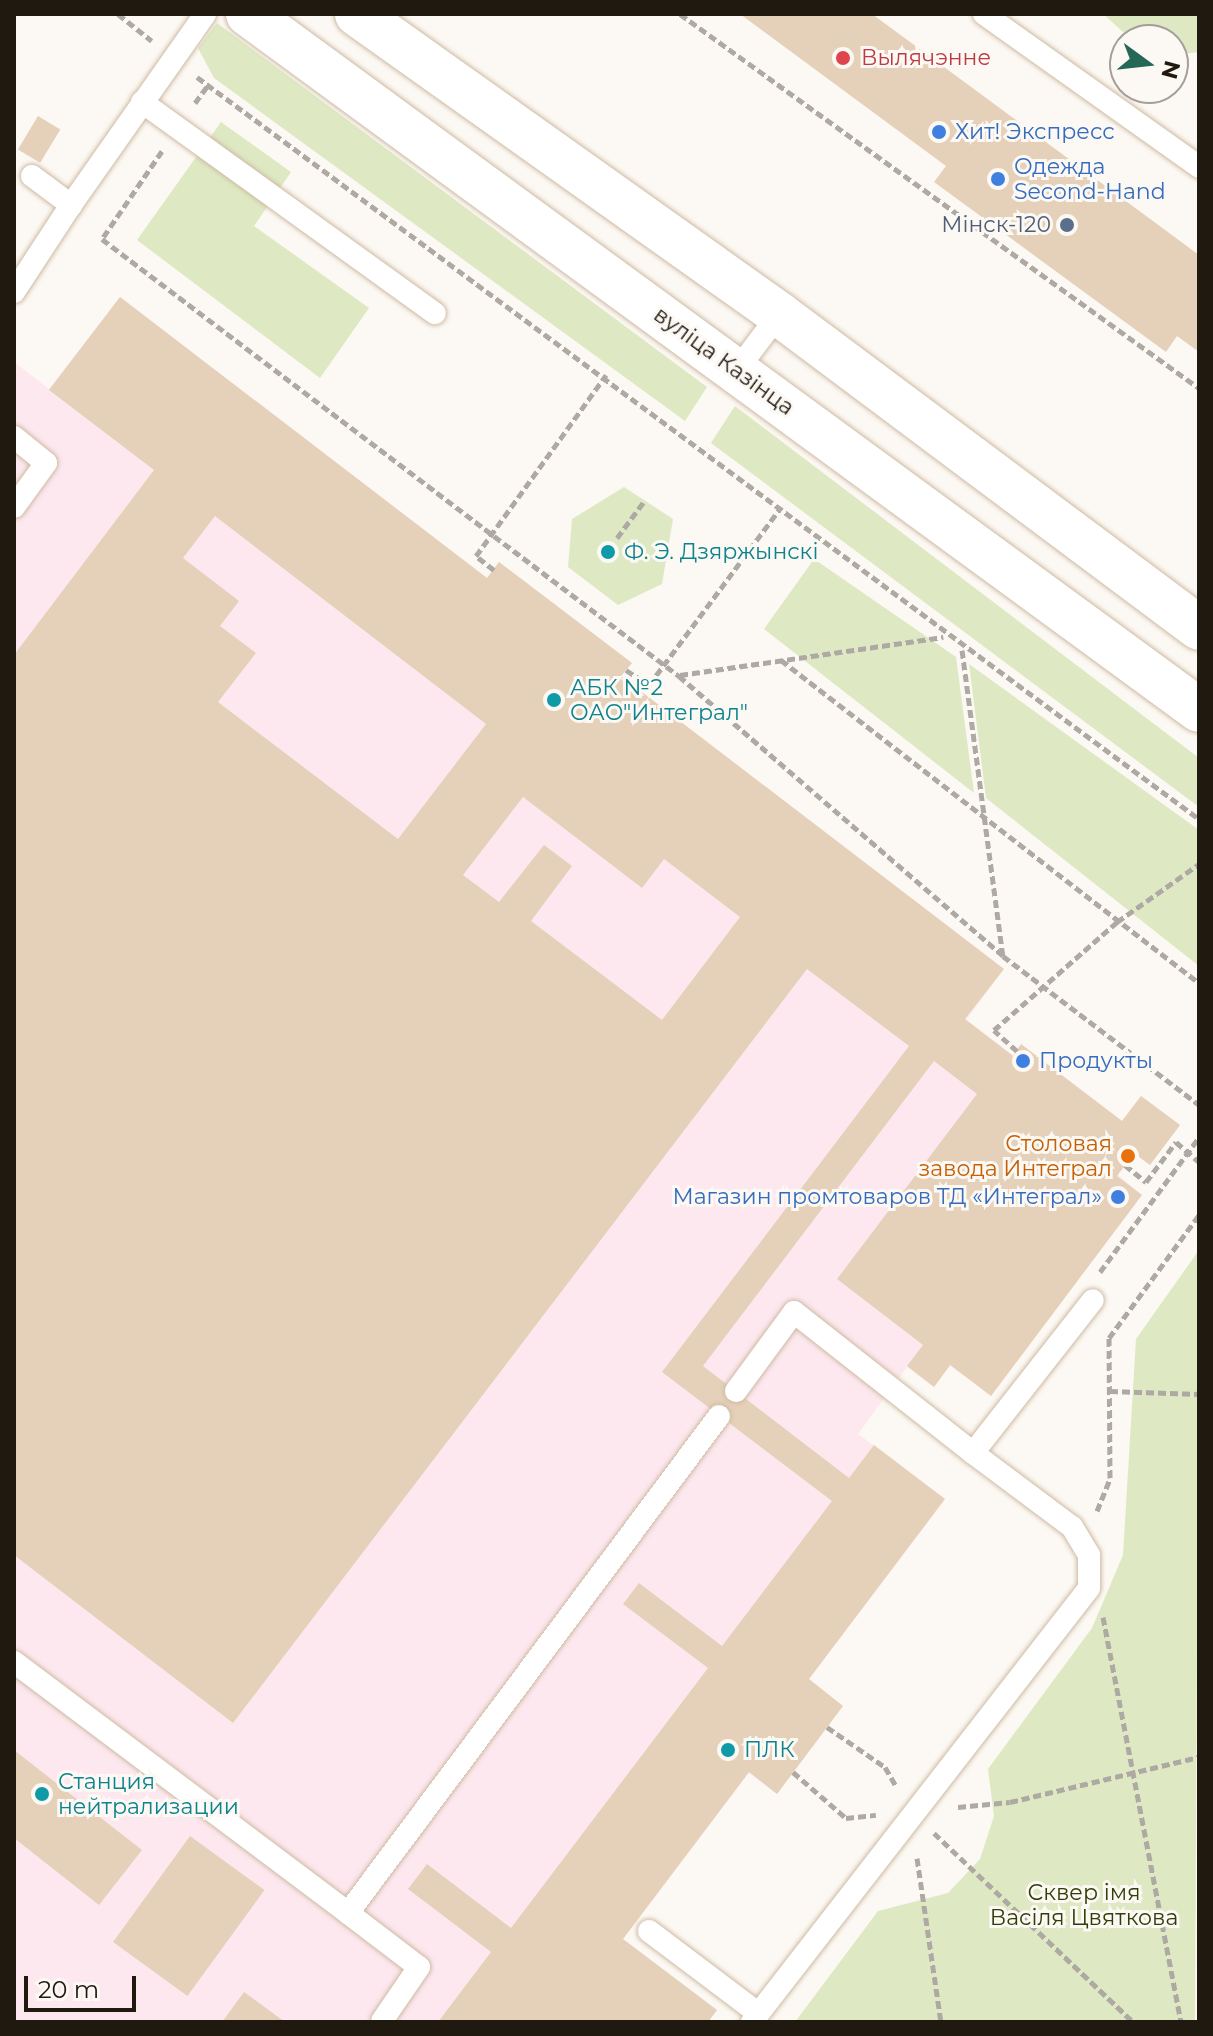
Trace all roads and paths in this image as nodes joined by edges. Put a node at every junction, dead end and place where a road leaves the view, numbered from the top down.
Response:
1 (118, 14) edge
2 (132, 14) edge
3 (205, 14) edge
4 (248, 14) edge
5 (357, 14) edge
6 (680, 14) edge
7 (984, 14) edge
8 (127, 21) junction
9 (172, 57) junction
10 (208, 85) junction
11 (142, 102) junction
12 (177, 128) junction
13 (1199, 167) edge
14 (32, 176) dead end
15 (71, 205) junction
16 (14, 292) edge
17 (435, 313) dead end
18 (779, 314) junction
19 (737, 370) junction
20 (606, 375) junction
21 (1199, 388) edge
22 (14, 437) edge
23 (645, 500) dead end
24 (14, 507) edge
25 (781, 507) junction
26 (493, 533) junction
27 (617, 538) dead end
28 (494, 570) dead end
29 (1199, 628) edge
30 (944, 636) junction
31 (961, 649) junction
32 (781, 660) junction
33 (663, 664) junction
34 (626, 670) dead end
35 (679, 676) junction
36 (1199, 710) edge
37 (981, 810) junction
38 (1199, 819) edge
39 (1199, 864) edge
40 (1117, 922) junction
41 (1003, 956) junction
42 (1199, 983) edge
43 (1041, 984) junction
44 (1017, 1051) dead end
45 (1199, 1105) edge
46 (1199, 1137) edge
47 (1187, 1152) junction
48 (1199, 1162) edge
49 (1125, 1165) dead end
50 (1199, 1215) edge
51 (1093, 1300) junction
52 (1109, 1338) junction
53 (736, 1391) dead end
54 (1110, 1391) junction
55 (1199, 1394) edge
56 (719, 1416) dead end
57 (973, 1453) junction
58 (1085, 1543) junction
59 (1089, 1588) junction
60 (14, 1662) edge
61 (827, 1727) dead end
62 (1199, 1757) edge
63 (793, 1772) dead end
64 (1130, 1775) junction
65 (911, 1811) junction
66 (348, 1913) junction
67 (649, 1931) dead end
68 (755, 2018) edge
69 (382, 2021) edge
70 (941, 2022) edge
71 (1133, 2022) edge
72 (1181, 2022) edge

1 - 8 path
2 - 8 path
3 - 9 lane
4 - 19 main road, вуліца Казінца
5 - 18 main road
6 - 21 path
7 - 13 lane
8 - 9 path
9 - 10 path
9 - 11 lane
10 - 12 path
10 - 20 path
11 - 12 lane
11 - 15 lane
12 - 17 lane
12 - 26 path
14 - 15 lane
15 - 16 lane
18 - 19 lane
18 - 29 main road
19 - 36 main road, вуліца Казінца
20 - 25 path
20 - 26 path
22 - 24 lane
23 - 27 path
25 - 30 path
25 - 33 path
26 - 28 path
26 - 33 path
30 - 31 path
30 - 32 path
31 - 37 path
31 - 38 path
32 - 35 path
32 - 37 path
33 - 34 path
33 - 35 path
35 - 41 path
37 - 40 path
37 - 41 path
39 - 40 path
40 - 42 path
40 - 43 path
41 - 43 path
43 - 44 path
43 - 45 path
46 - 47 path
47 - 48 path
47 - 49 path
47 - 51 path
50 - 52 path
51 - 52 path
51 - 57 lane
52 - 54 path
53 - 57 lane
54 - 55 path
54 - 58 path
56 - 66 lane
57 - 58 lane
58 - 59 lane
59 - 64 path
59 - 65 lane
60 - 66 lane
61 - 65 path
62 - 64 path
63 - 65 path
64 - 65 path
64 - 72 path
65 - 68 lane
65 - 70 path
65 - 71 path
66 - 69 lane
67 - 68 lane

